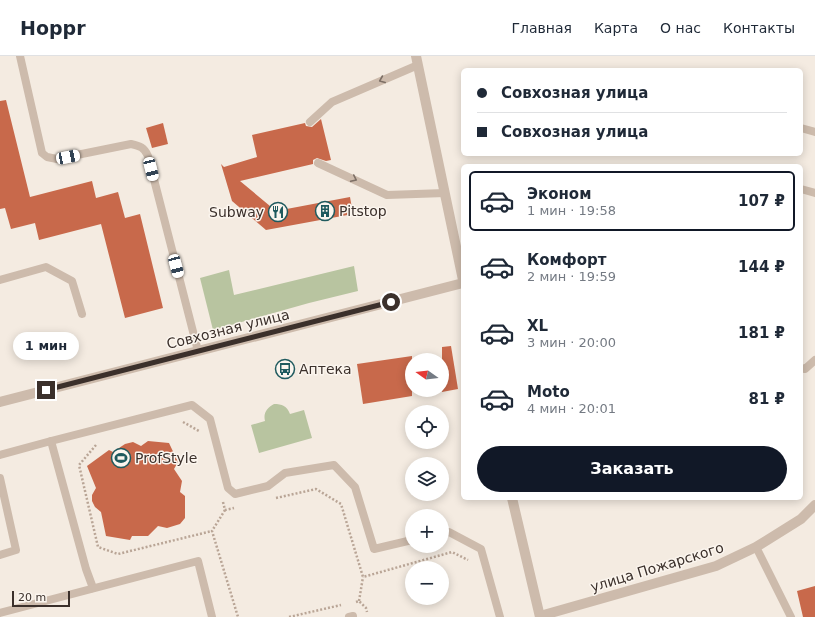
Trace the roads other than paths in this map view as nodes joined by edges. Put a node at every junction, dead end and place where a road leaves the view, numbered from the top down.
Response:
1 (20, 56) edge
2 (417, 61) edge
3 (310, 122) dead end
4 (803, 129) edge
5 (815, 132) edge
6 (318, 163) dead end
7 (803, 190) edge
8 (445, 193) junction
9 (815, 193) edge
10 (461, 270) edge
11 (0, 280) edge
12 (461, 285) edge
13 (82, 314) dead end
14 (198, 351) junction
15 (815, 360) edge
16 (803, 368) edge
17 (0, 402) edge
18 (51, 441) junction
19 (0, 455) edge
20 (0, 478) edge
21 (512, 500) edge
22 (815, 505) edge
23 (449, 532) edge
24 (405, 542) edge
25 (756, 547) junction
26 (0, 555) edge
27 (93, 588) junction
28 (0, 613) edge
29 (540, 616) edge
30 (212, 617) edge
31 (349, 617) edge
32 (353, 617) edge
33 (500, 617) edge
34 (791, 617) edge

1 - 14 lane
2 -> 3 lane
2 - 8 street
4 - 5 lane
6 -> 8 lane
7 - 9 lane
8 - 10 street
11 - 13 lane
12 - 14 street, Совхозная улица
14 - 17 street, Совхозная улица
15 - 16 lane
18 - 19 lane
18 - 24 lane
18 - 27 lane
20 - 26 lane
21 - 29 street
22 - 25 street, улица Пожарского
23 - 33 lane
25 - 29 street, улица Пожарского
25 - 34 lane
27 - 28 lane
27 - 30 lane
31 - 32 lane

